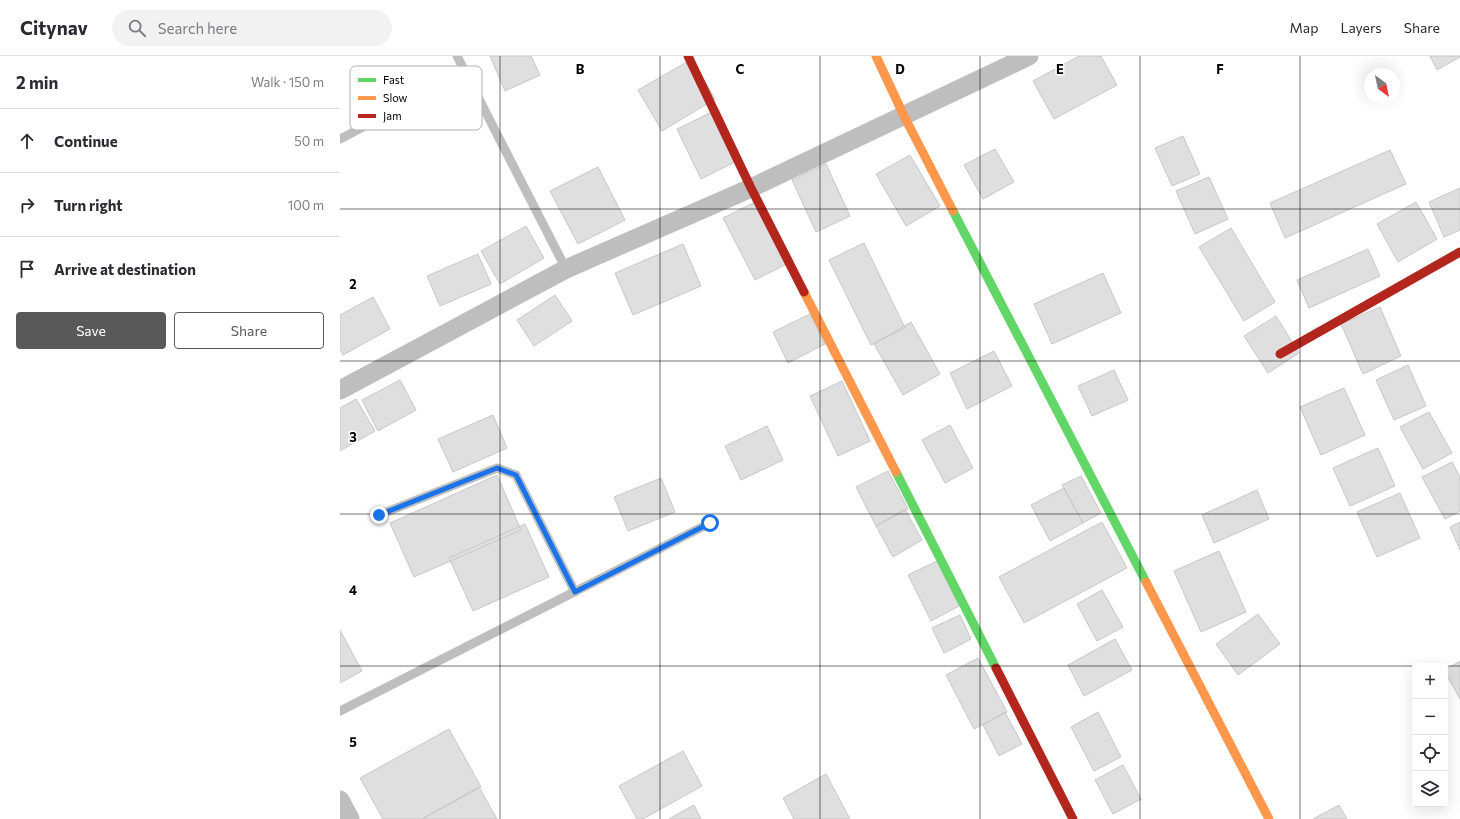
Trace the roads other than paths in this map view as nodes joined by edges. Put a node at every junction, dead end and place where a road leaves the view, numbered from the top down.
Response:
1 (457, 56) edge
2 (688, 56) edge
3 (876, 56) edge
4 (1029, 56) edge
5 (462, 66) edge
6 (482, 104) edge
7 (904, 116) junction
8 (357, 130) edge
9 (340, 139) edge
10 (751, 188) junction
11 (1460, 252) edge
12 (566, 269) junction
13 (1280, 354) dead end
14 (340, 390) edge
15 (379, 515) dead end
16 (710, 523) dead end
17 (575, 592) junction
18 (340, 711) edge
19 (340, 800) edge
20 (350, 819) edge
21 (1073, 819) edge
22 (1269, 819) edge

1 - 5 lane
2 - 10 street
3 - 7 street
4 - 7 street
6 - 12 lane
7 - 10 street
7 - 22 street
8 - 9 lane
10 - 12 street
10 - 21 street
11 - 13 street
12 - 14 street
15 - 17 lane
16 - 17 lane
17 - 18 lane
19 - 20 street

